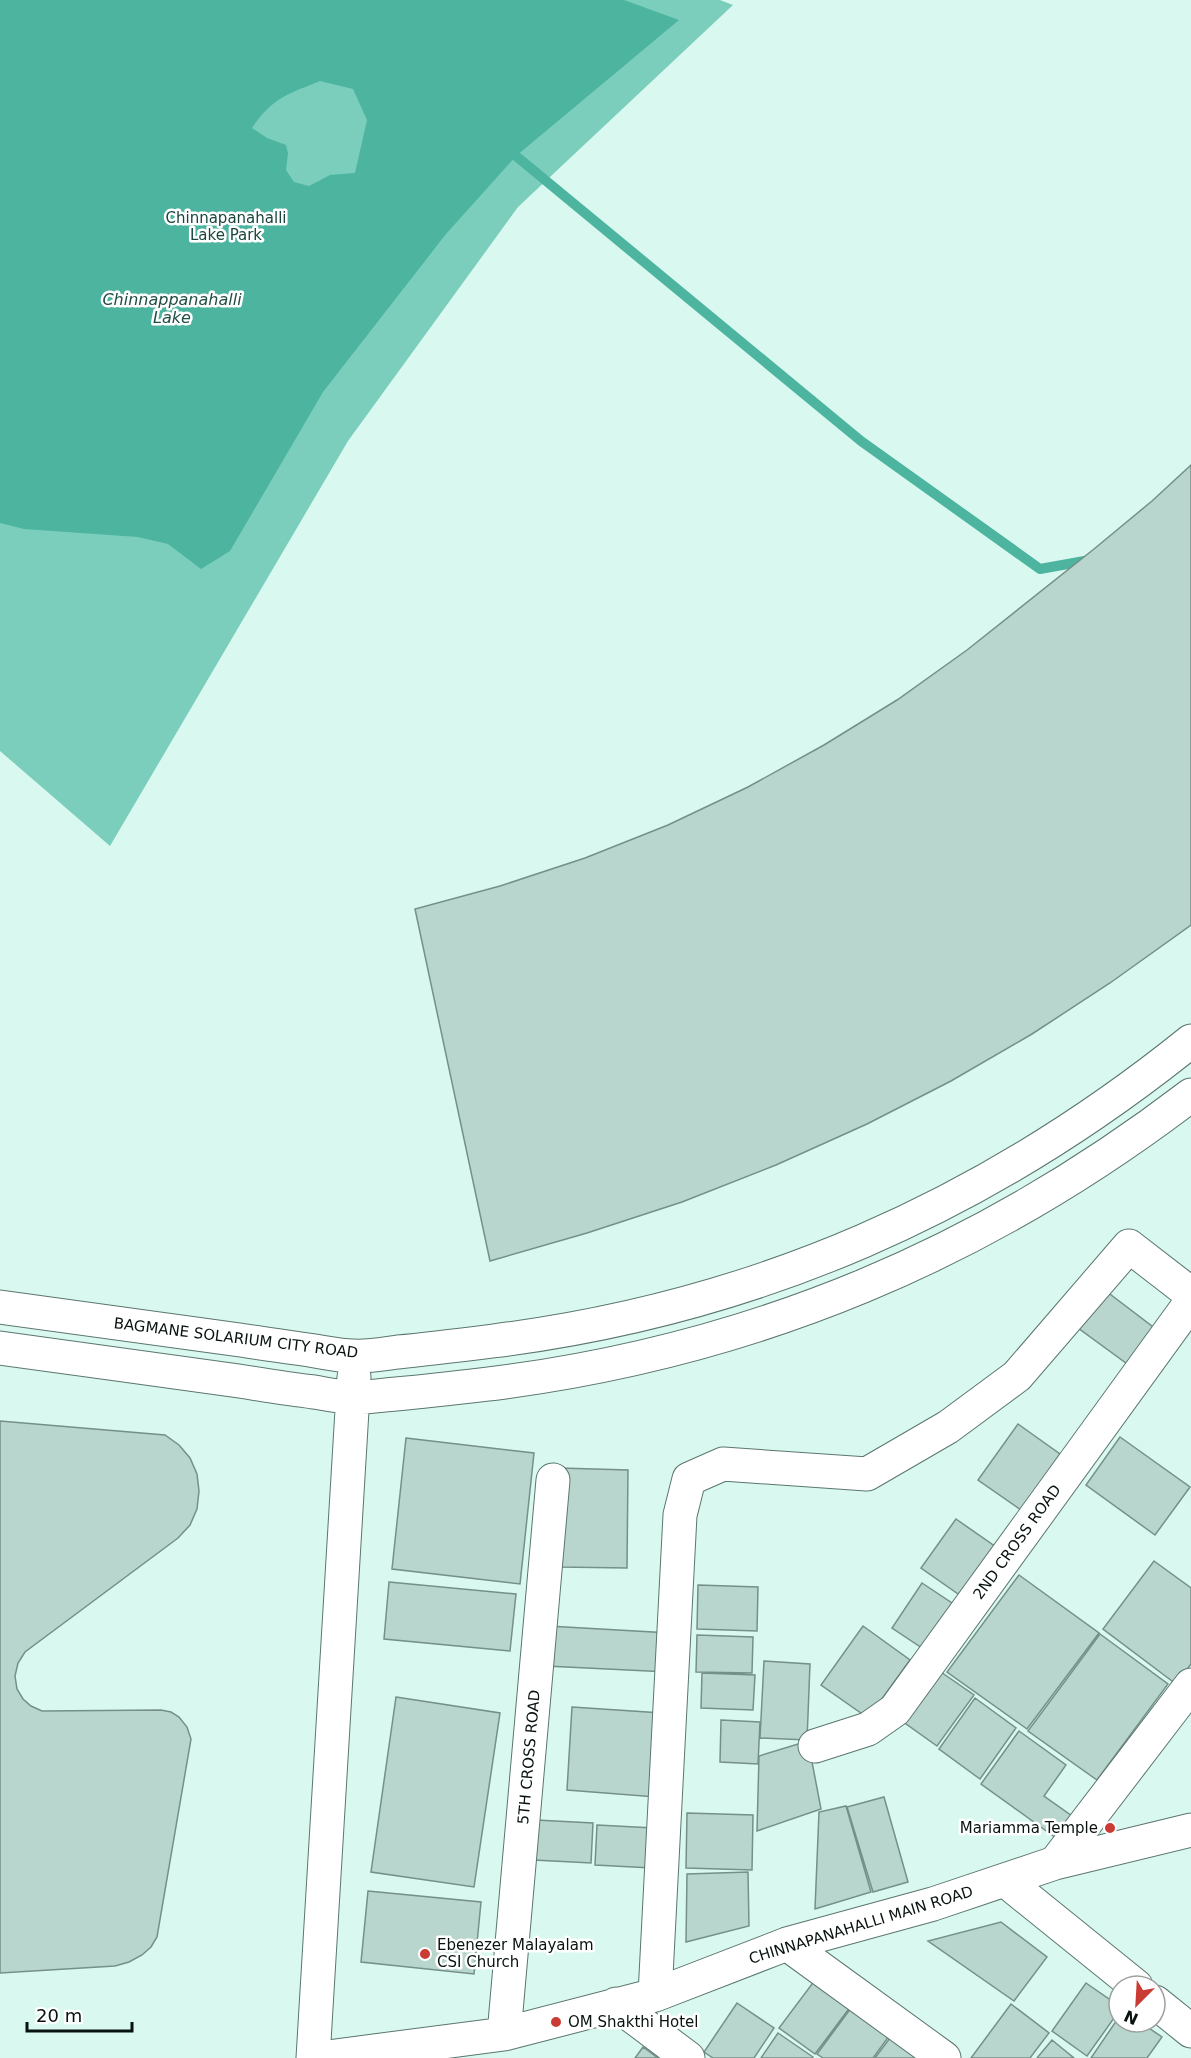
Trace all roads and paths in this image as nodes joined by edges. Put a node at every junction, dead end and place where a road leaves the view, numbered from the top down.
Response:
1 (1191, 1041) edge
2 (1191, 1095) edge
3 (1191, 1294) edge
4 (1191, 1302) edge
5 (0, 1306) edge
6 (0, 1348) edge
7 (355, 1356) junction
8 (352, 1398) junction
9 (553, 1480) dead end
10 (1191, 1685) edge
11 (814, 1746) dead end
12 (1185, 1838) edge
13 (1055, 1863) junction
14 (1006, 1881) junction
15 (787, 1944) junction
16 (1121, 1974) edge
17 (655, 1995) junction
18 (616, 2004) junction
19 (1167, 2012) edge
20 (1191, 2031) edge
21 (504, 2034) junction
22 (410, 2053) edge
23 (313, 2058) edge
24 (320, 2058) edge
25 (688, 2058) edge
26 (944, 2058) edge

1 - 7 street, BAGMANE SOLARIUM CITY ROAD
2 - 8 street
3 - 17 street
4 - 11 street, 2ND CROSS ROAD
5 - 7 street, BAGMANE SOLARIUM CITY ROAD
6 - 8 street
7 - 8 street
8 - 23 street
9 - 21 street, 5TH CROSS ROAD
10 - 13 street
12 - 13 street, CHINNAPANAHALLI MAIN ROAD
13 - 14 street, CHINNAPANAHALLI MAIN ROAD
14 - 15 street, CHINNAPANAHALLI MAIN ROAD
14 - 16 street
15 - 17 street, CHINNAPANAHALLI MAIN ROAD
15 - 26 street
17 - 18 street, CHINNAPANAHALLI MAIN ROAD
18 - 21 street, CHINNAPANAHALLI MAIN ROAD
18 - 25 street
19 - 20 street
21 - 22 street, CHINNAPANAHALLI MAIN ROAD
22 - 24 street, CHINNAPANAHALLI MAIN ROAD

